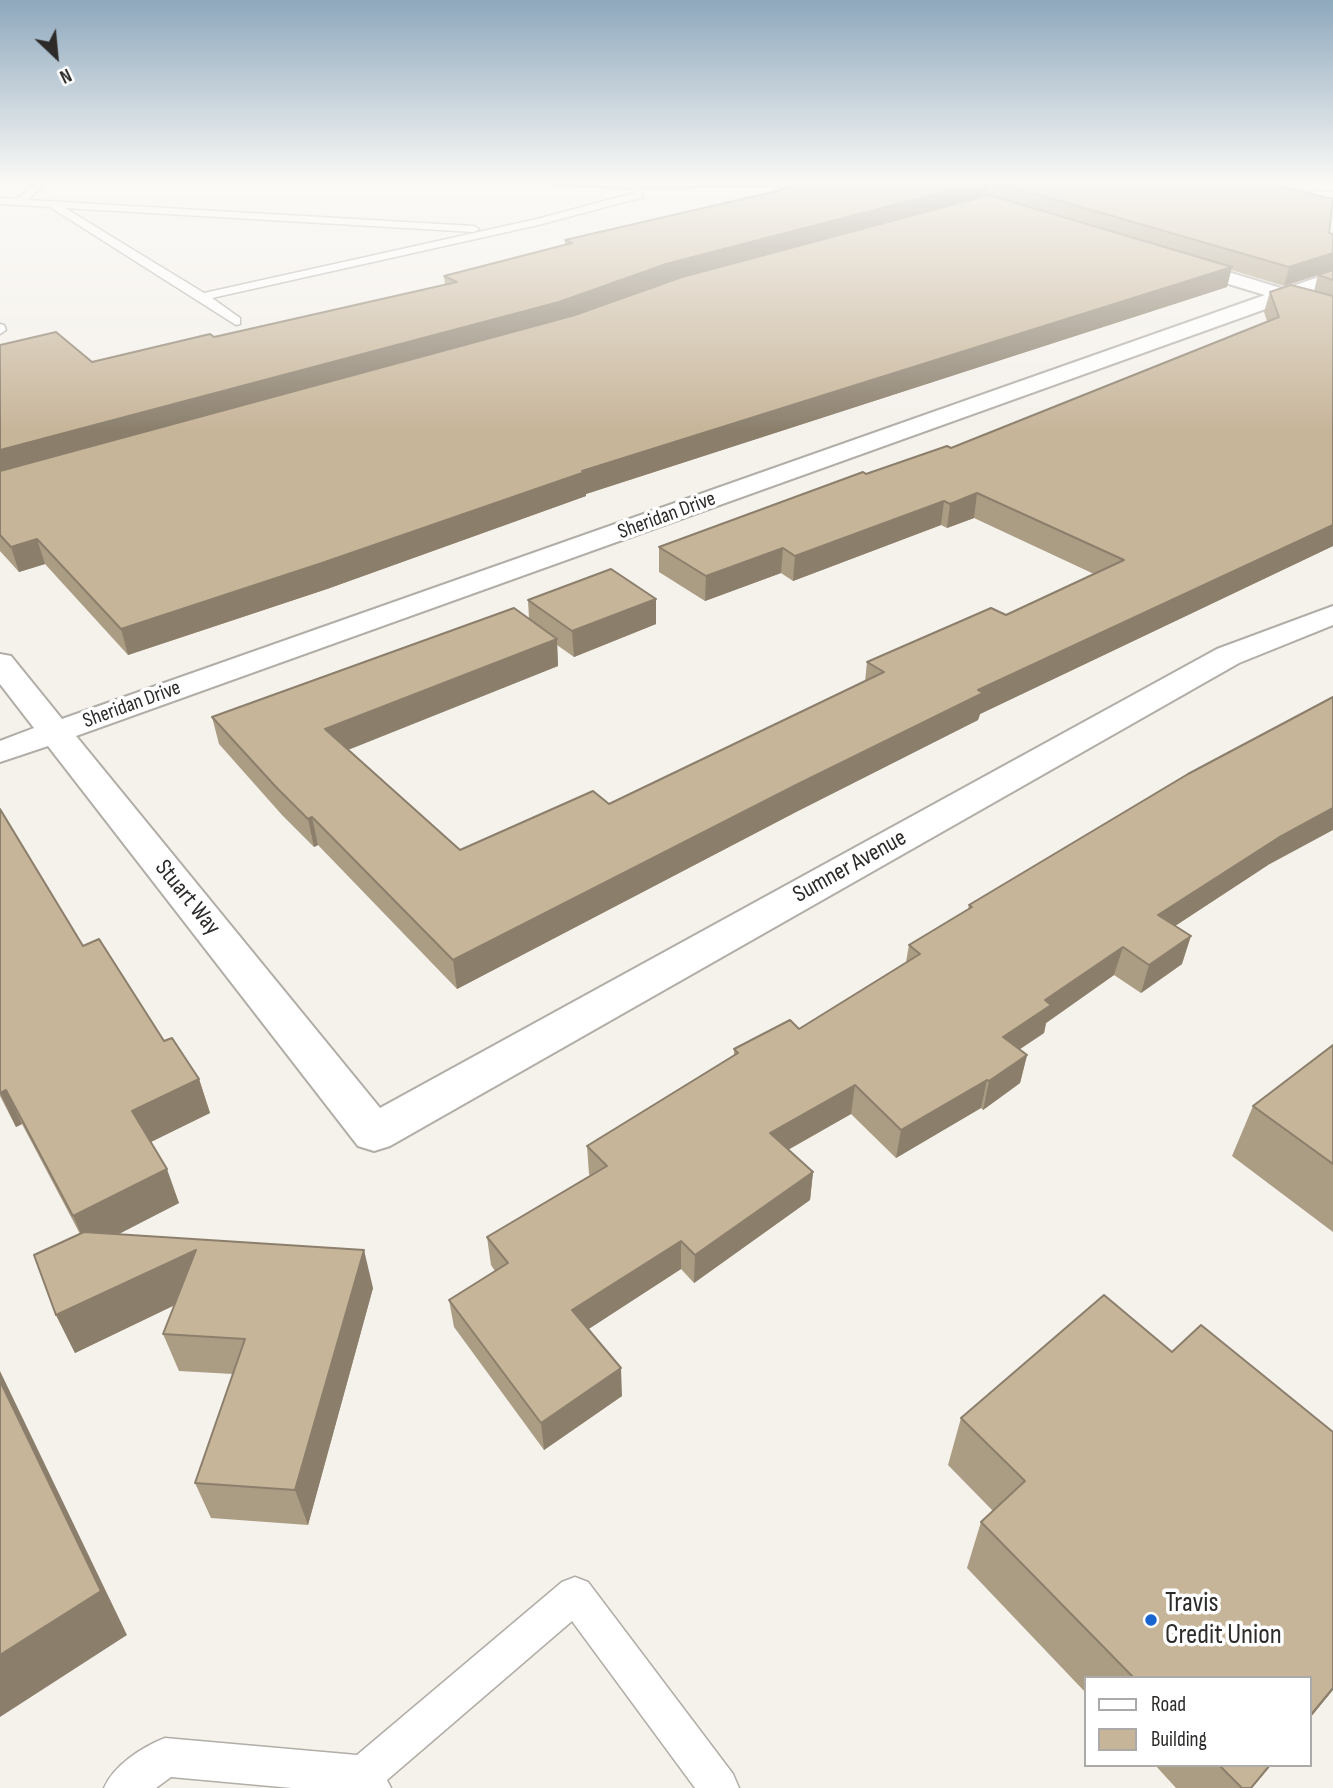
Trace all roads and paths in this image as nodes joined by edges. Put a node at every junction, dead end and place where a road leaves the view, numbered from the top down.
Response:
1 (149, 264) edge
2 (347, 264) edge
3 (1183, 264) edge
4 (1333, 278) edge
5 (1286, 296) junction
6 (202, 297) junction
7 (1333, 310) edge
8 (236, 321) dead end
9 (1333, 615) edge
10 (0, 663) edge
11 (55, 733) junction
12 (0, 752) edge
13 (374, 1133) joint
14 (367, 1782) edge
15 (124, 1788) edge
16 (719, 1788) edge

1 - 6 lane
2 - 6 lane
3 - 5 street
4 - 5 street, Sheridan Drive
5 - 7 street
5 - 11 street, Sheridan Drive
6 - 8 lane
9 - 13 street, Sumner Avenue
10 - 11 street, Stuart Way
11 - 12 street, Sheridan Drive
11 - 13 street, Stuart Way
14 - 15 lane
14 - 16 lane

